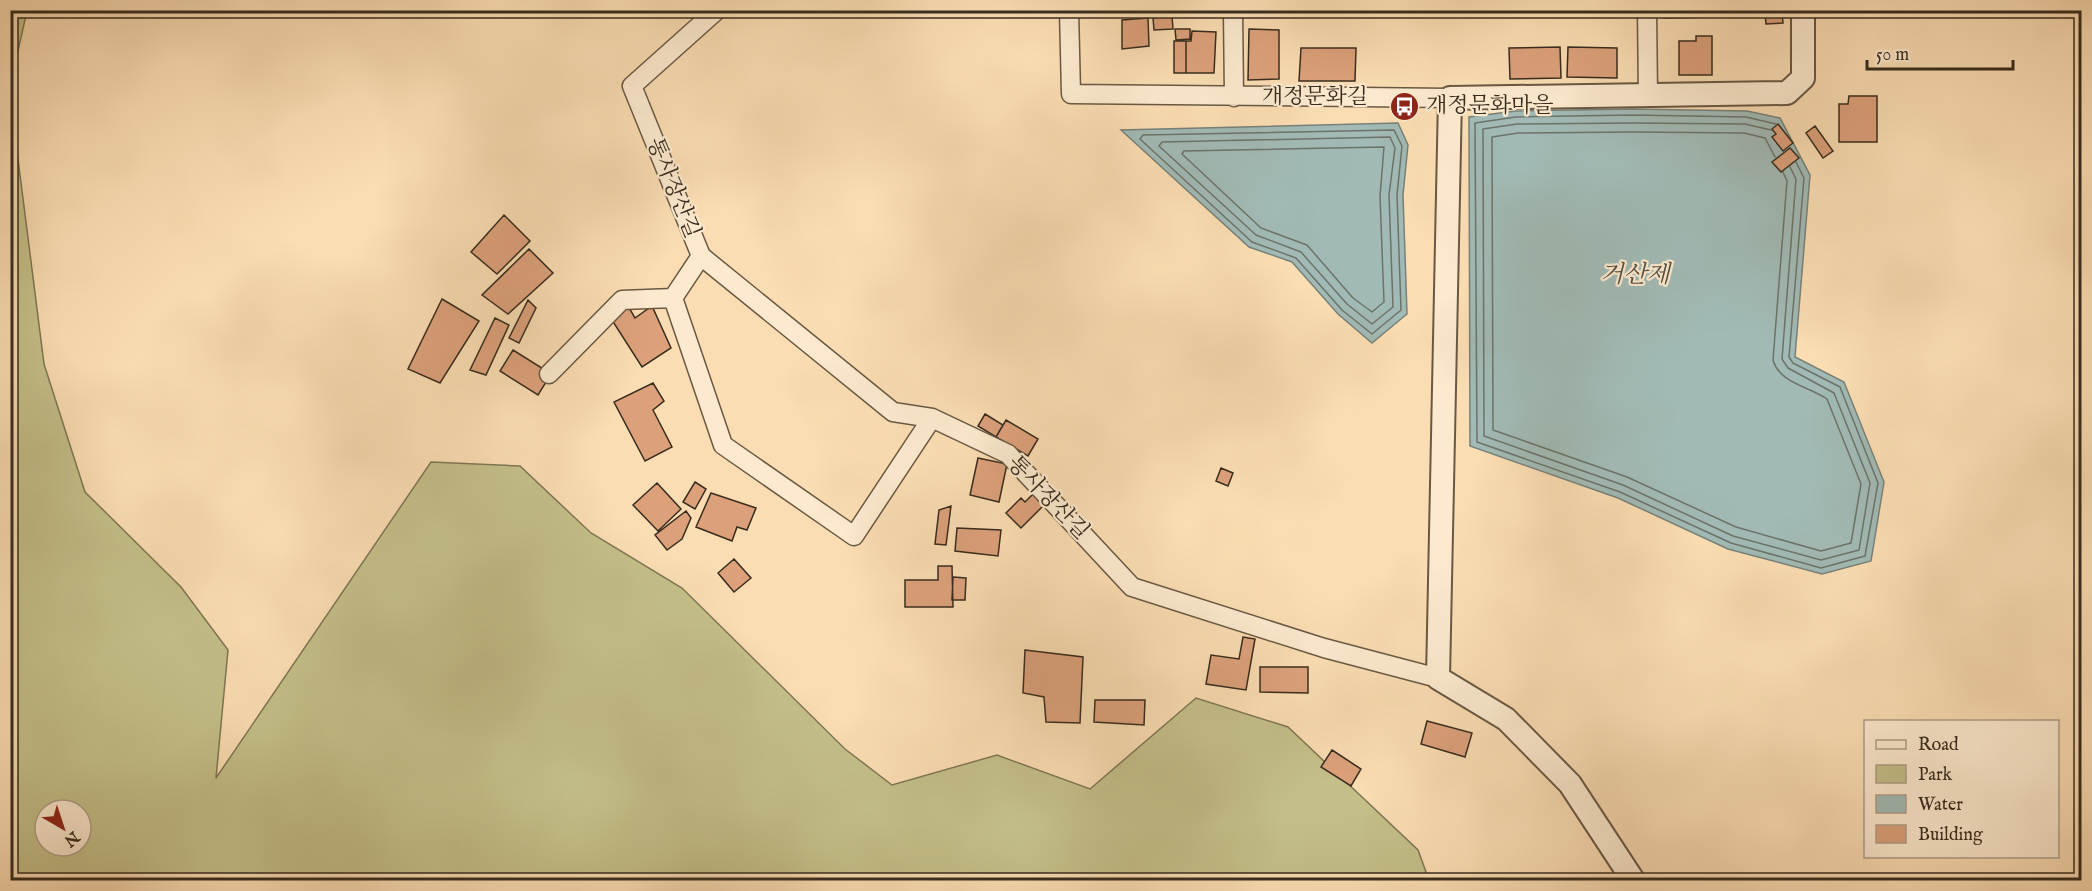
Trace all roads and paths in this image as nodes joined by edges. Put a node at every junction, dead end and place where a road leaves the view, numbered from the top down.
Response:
1 (717, 10) edge
2 (1069, 10) edge
3 (1233, 10) edge
4 (1647, 10) edge
5 (1803, 10) edge
6 (1234, 96) junction
7 (1648, 96) junction
8 (1450, 98) junction
9 (701, 256) junction
10 (673, 298) junction
11 (549, 374) dead end
12 (932, 418) junction
13 (1438, 678) junction
14 (1633, 880) edge

1 - 9 street, 통사장산길
2 - 6 street, 개정문화길
3 - 6 street, 개정문화길
4 - 7 street
5 - 7 street, 개정문화길
6 - 8 street, 개정문화길
7 - 8 street, 개정문화길
8 - 13 street
9 - 10 street
9 - 12 street, 통사장산길
10 - 11 street
10 - 12 street
12 - 13 street, 통사장산길
13 - 14 street, 통사장산길

